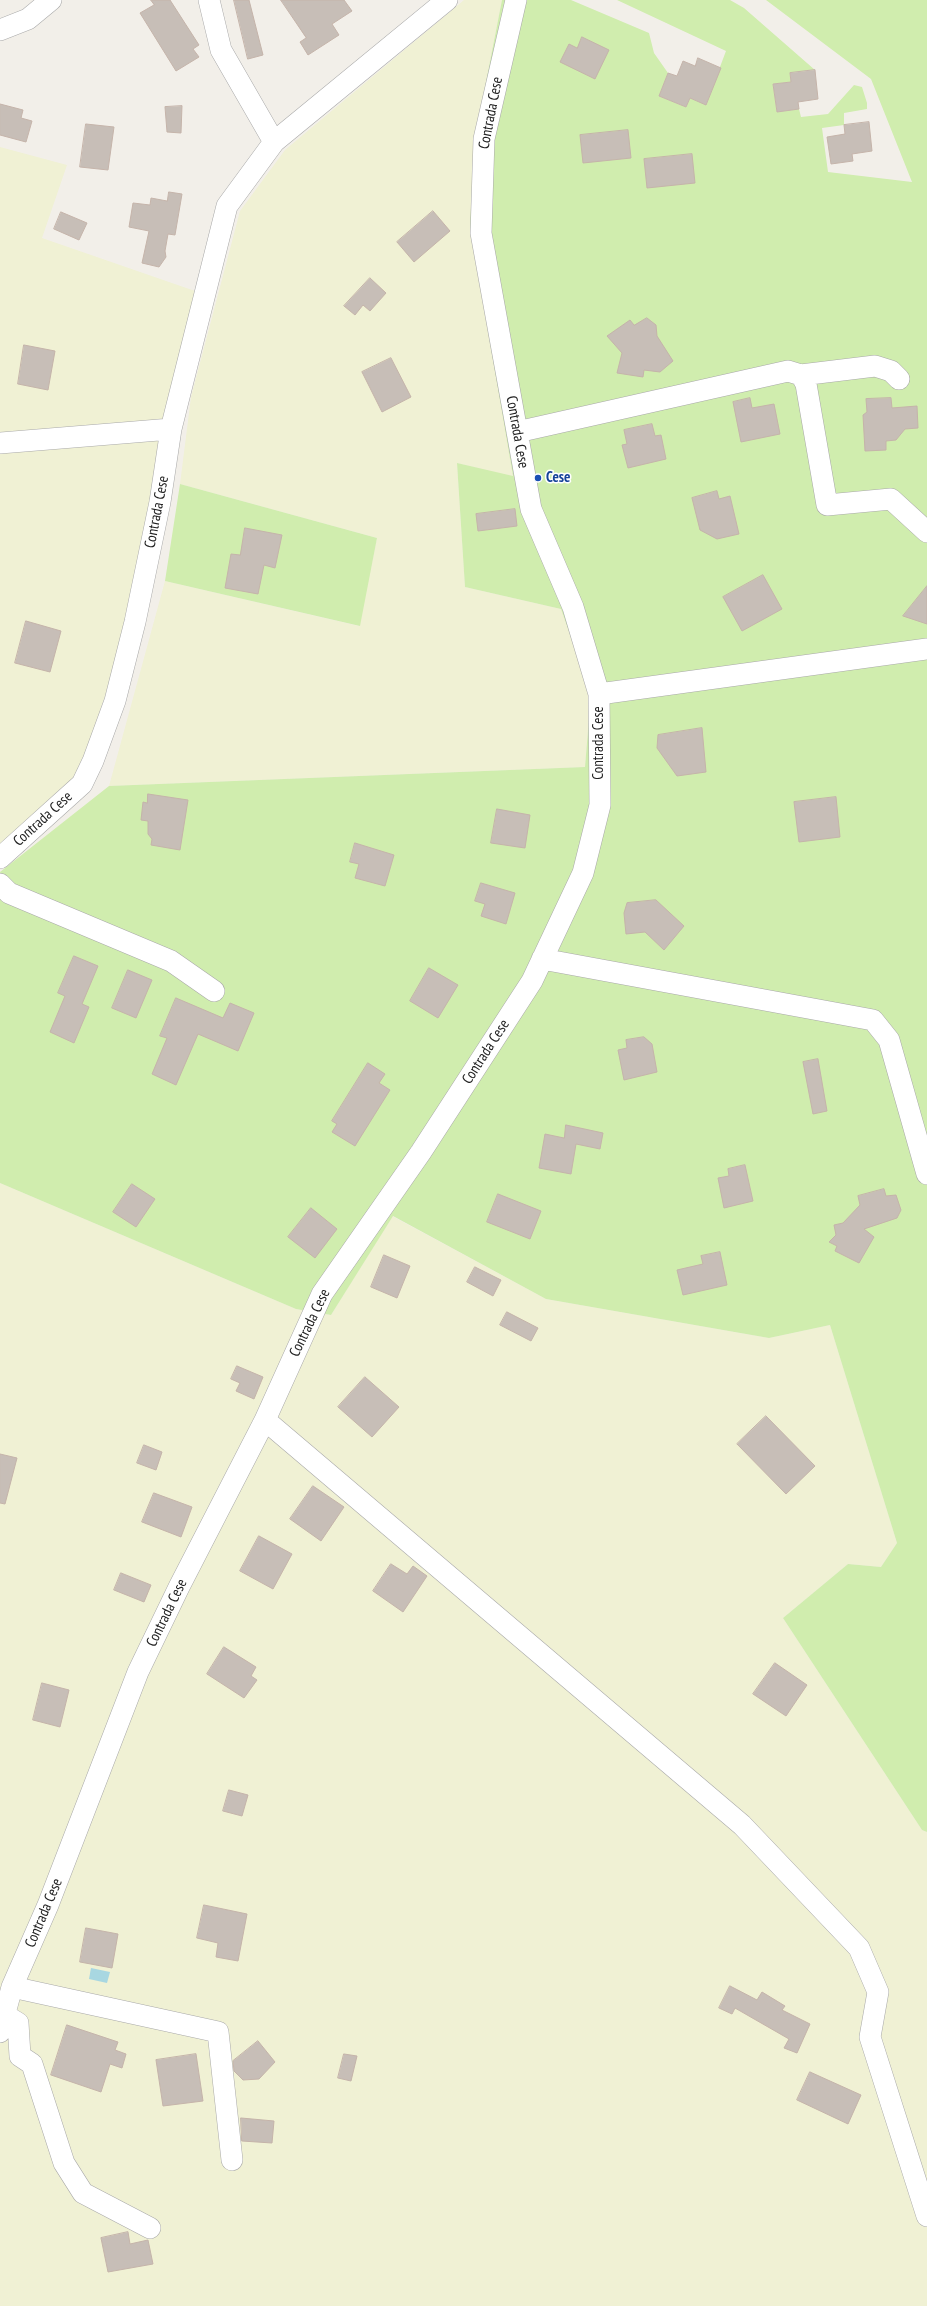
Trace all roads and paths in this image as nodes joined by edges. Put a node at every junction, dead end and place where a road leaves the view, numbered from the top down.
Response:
1 (51, 0) edge
2 (209, 0) edge
3 (447, 0) edge
4 (516, 0) edge
5 (0, 30) edge
6 (274, 142) junction
7 (801, 375) junction
8 (899, 379) dead end
9 (171, 428) junction
10 (517, 432) junction
11 (0, 443) edge
12 (927, 532) edge
13 (927, 649) edge
14 (599, 694) junction
15 (0, 858) edge
16 (0, 884) edge
17 (542, 959) junction
18 (214, 991) dead end
19 (927, 1174) edge
20 (265, 1420) junction
21 (12, 1987) junction
22 (2, 2024) edge
23 (232, 2160) dead end
24 (927, 2216) edge
25 (150, 2228) dead end

1 - 5 street
2 - 6 street
3 - 6 street, Contrada Cese
4 - 10 street, Contrada Cese
6 - 9 street, Contrada Cese
7 - 8 street
7 - 10 street
7 - 12 street
9 - 11 street
9 - 15 street, Contrada Cese
10 - 14 street, Contrada Cese
13 - 14 street
14 - 17 street, Contrada Cese
16 - 18 street
17 - 19 street
17 - 20 street, Contrada Cese
20 - 21 street, Contrada Cese
20 - 24 street
21 - 22 street, Contrada Cese
21 - 23 street
22 - 25 street

